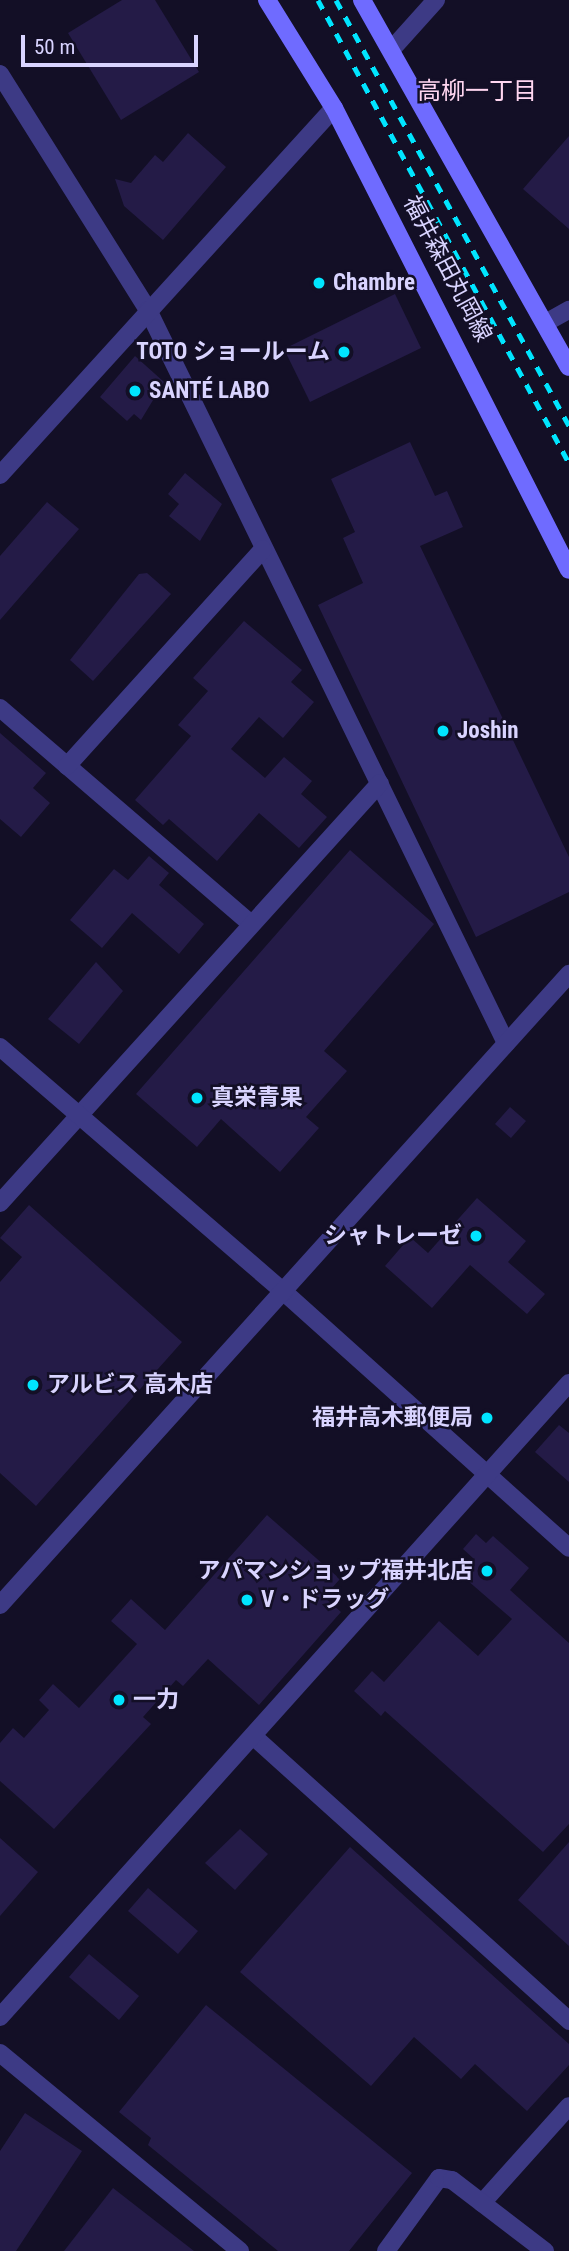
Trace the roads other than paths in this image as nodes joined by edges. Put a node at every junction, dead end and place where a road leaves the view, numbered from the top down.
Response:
1 (267, 0) edge
2 (362, 0) edge
3 (436, 0) edge
4 (392, 49) junction
5 (0, 74) edge
6 (5, 96) edge
7 (334, 108) junction
8 (148, 310) junction
9 (569, 310) edge
10 (547, 322) junction
11 (569, 368) edge
12 (0, 475) edge
13 (263, 549) junction
14 (569, 570) edge
15 (0, 708) edge
16 (67, 766) junction
17 (380, 783) junction
18 (251, 924) junction
19 (569, 974) edge
20 (506, 1043) junction
21 (0, 1047) edge
22 (79, 1116) junction
23 (0, 1203) edge
24 (284, 1292) junction
25 (569, 1383) edge
26 (487, 1475) junction
27 (569, 1548) edge
28 (0, 1605) edge
29 (253, 1736) junction
30 (0, 2017) edge
31 (569, 2021) edge
32 (0, 2053) edge
33 (569, 2106) edge
34 (482, 2203) junction
35 (240, 2251) edge
36 (386, 2251) edge
37 (544, 2251) edge

1 - 7 main road, 福井森田丸岡線
2 - 4 main road
3 - 4 street
4 - 10 main road
5 - 6 street
6 - 8 street
7 - 8 street
7 - 14 main road, 福井森田丸岡線
8 - 12 street
8 - 13 street
9 - 10 street
10 - 11 main road
13 - 16 street
13 - 17 street
15 - 16 street
16 - 18 street
17 - 18 street
17 - 20 street
18 - 22 street
19 - 20 street
20 - 24 street
21 - 22 street
22 - 23 street
22 - 24 street
24 - 26 street
24 - 28 street
25 - 26 street
26 - 27 street
26 - 29 street
29 - 30 street
29 - 31 street
32 - 35 street
33 - 34 street
34 - 36 street
34 - 37 street

